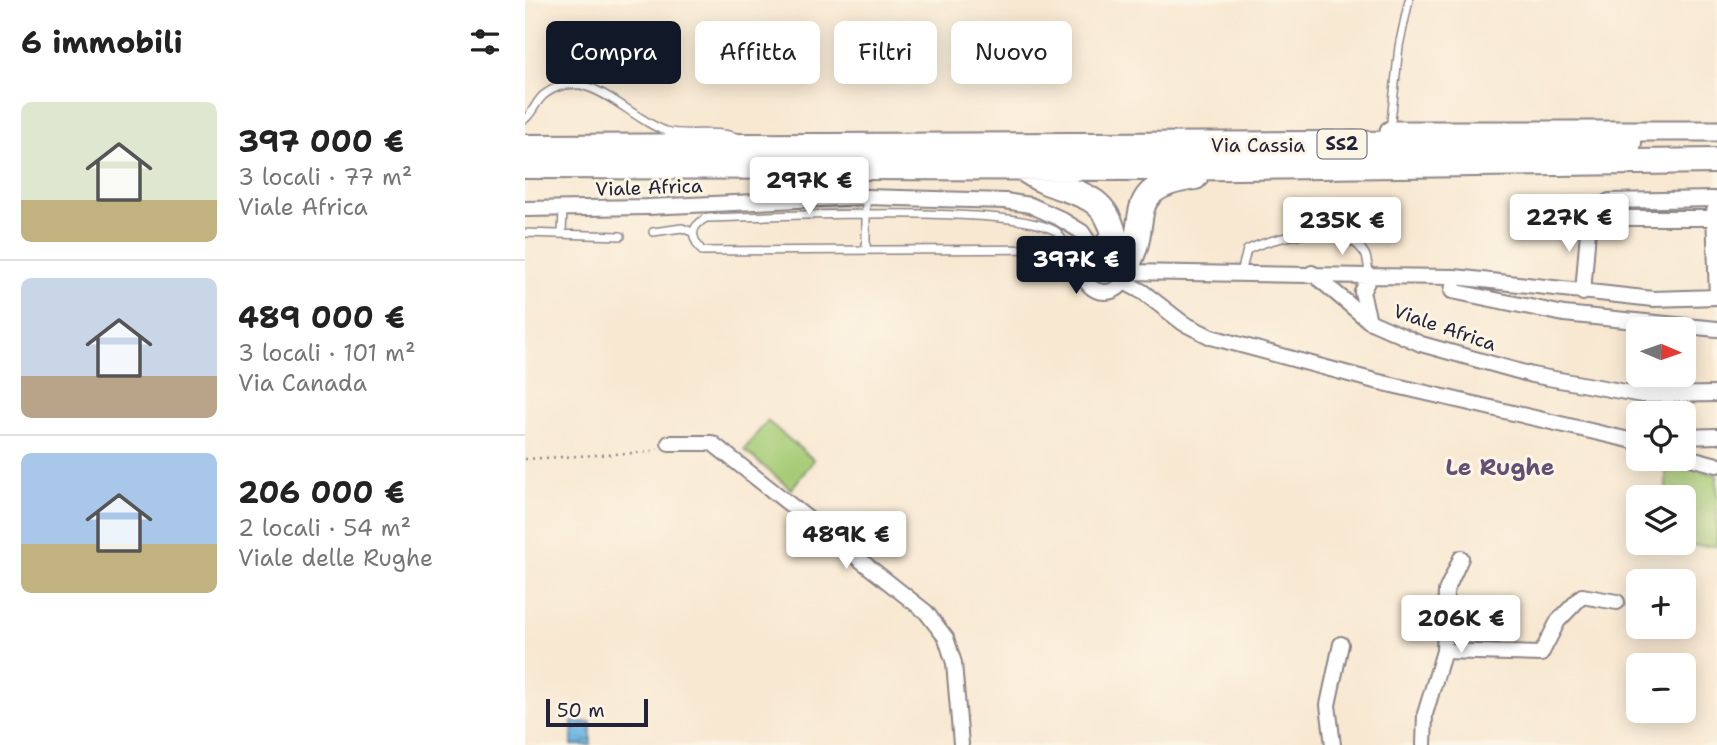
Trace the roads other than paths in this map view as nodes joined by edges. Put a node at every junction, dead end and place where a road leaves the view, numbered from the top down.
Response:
1 (1409, 0) edge
2 (525, 119) edge
3 (1390, 131) junction
4 (1717, 131) edge
5 (1717, 144) edge
6 (1156, 145) junction
7 (760, 146) junction
8 (525, 147) edge
9 (1717, 161) edge
10 (525, 166) edge
11 (1237, 166) junction
12 (1022, 168) junction
13 (866, 197) junction
14 (1715, 199) edge
15 (525, 209) edge
16 (563, 209) junction
17 (867, 216) junction
18 (1589, 218) junction
19 (1716, 227) edge
20 (653, 232) dead end
21 (692, 232) junction
22 (525, 233) edge
23 (562, 234) junction
24 (621, 236) dead end
25 (1062, 245) junction
26 (866, 250) junction
27 (1097, 250) junction
28 (1126, 273) junction
29 (1312, 273) junction
30 (1084, 274) junction
31 (1241, 274) junction
32 (1370, 276) junction
33 (1455, 277) junction
34 (1583, 292) junction
35 (1717, 297) edge
36 (1369, 321) junction
37 (1717, 329) edge
38 (1717, 394) edge
39 (1717, 436) edge
40 (1696, 437) edge
41 (1626, 439) edge
42 (669, 443) road end
43 (1696, 460) edge
44 (1717, 466) edge
45 (1461, 558) dead end
46 (1617, 603) dead end
47 (1341, 644) dead end
48 (1444, 651) junction
49 (960, 745) edge
50 (967, 745) edge
51 (1333, 745) edge
52 (1424, 745) edge

1 - 3 lane
2 - 7 lane
3 - 4 street
3 - 6 highway
5 - 6 highway, Via Cassia / SS2
6 - 7 highway, Via Cassia / SS2
7 - 8 highway, Via Cassia
9 - 11 highway, Via Cassia / SS2
10 - 12 highway, Via Cassia
11 - 12 highway, Via Cassia / SS2
11 - 28 highway
12 - 27 highway
13 - 16 street, Viale Africa
13 - 17 lane
13 - 27 street, Viale Africa
14 - 18 street
14 - 19 street, Viale Africa
15 - 16 street, Viale Africa
16 - 23 lane
17 - 21 lane
17 - 25 lane
17 - 26 lane
18 - 19 street
18 - 34 street
19 - 35 street, Viale Africa
20 - 21 lane
21 - 26 lane
22 - 23 lane
23 - 24 lane
25 - 26 lane
25 - 27 lane
25 - 30 lane
27 - 28 street, Viale Africa
27 - 30 street
28 - 30 street
28 - 31 street
28 - 41 street, Viale Africa
29 - 31 street
29 - 32 street
29 - 36 street
31 - 32 lane
32 - 33 street, Viale Africa
32 - 36 street, Viale Africa
33 - 34 street, Viale Africa
33 - 37 street
34 - 35 street, Viale Africa
36 - 38 street, Viale Africa
39 - 40 street
42 - 49 street
43 - 44 street
45 - 48 street
46 - 48 street
47 - 51 street
48 - 52 street
49 - 50 street

